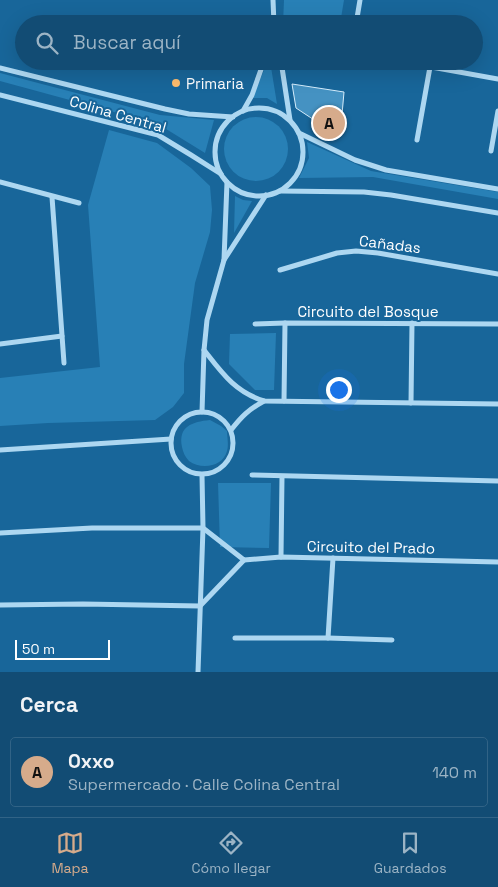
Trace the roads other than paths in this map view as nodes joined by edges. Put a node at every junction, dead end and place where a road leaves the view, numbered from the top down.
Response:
1 (273, 0) edge
2 (360, 0) edge
3 (274, 15) edge
4 (358, 15) edge
5 (0, 68) edge
6 (261, 70) edge
7 (282, 70) edge
8 (429, 70) edge
9 (447, 70) edge
10 (498, 79) edge
11 (0, 95) edge
12 (243, 111) junction
13 (498, 111) edge
14 (233, 117) junction
15 (290, 120) junction
16 (299, 132) junction
17 (417, 140) dead end
18 (491, 151) dead end
19 (222, 175) junction
20 (0, 182) edge
21 (228, 182) junction
22 (498, 189) edge
23 (280, 191) junction
24 (266, 195) junction
25 (52, 197) junction
26 (79, 203) dead end
27 (498, 213) edge
28 (224, 260) junction
29 (280, 270) dead end
30 (498, 274) edge
31 (285, 323) junction
32 (412, 323) junction
33 (255, 324) dead end
34 (498, 324) edge
35 (62, 336) junction
36 (0, 344) edge
37 (204, 350) junction
38 (64, 363) dead end
39 (264, 401) junction
40 (284, 401) junction
41 (411, 403) junction
42 (498, 404) edge
43 (202, 412) junction
44 (231, 430) junction
45 (171, 439) junction
46 (0, 450) edge
47 (202, 475) junction
48 (252, 475) dead end
49 (282, 477) junction
50 (498, 481) edge
51 (0, 526) edge
52 (203, 528) junction
53 (0, 533) edge
54 (281, 557) junction
55 (333, 558) junction
56 (244, 560) junction
57 (498, 562) edge
58 (0, 605) edge
59 (200, 606) junction
60 (235, 638) dead end
61 (328, 638) junction
62 (392, 640) dead end
63 (198, 672) edge

1 - 3 street
2 - 4 street
5 - 14 street, Colina Central
6 - 12 street
7 - 15 street
8 - 17 street
9 - 10 street
11 - 19 street, Colina Central
12 - 14 street
12 - 15 street
13 - 18 street
14 - 19 street
15 - 16 street
16 - 22 street
16 - 23 street
19 - 21 street
20 - 25 street
21 - 24 street
21 - 28 street
23 - 24 street
23 - 27 street
24 - 28 street
25 - 26 street
25 - 35 street
28 - 37 street
29 - 30 street, Cañadas
31 - 32 street, Circuito del Bosque
31 - 33 street
31 - 40 street, Circuito del Bosque
32 - 34 street, Circuito del Bosque
32 - 41 street
35 - 36 street
35 - 38 street
37 - 39 street
37 - 43 street
39 - 40 street
39 - 44 street
40 - 41 street
41 - 42 street
43 - 44 street
43 - 45 street
44 - 47 street
45 - 46 street
45 - 47 street
47 - 52 street
48 - 49 street
49 - 50 street
49 - 54 street
51 - 53 street
52 - 53 street
52 - 56 street
52 - 59 street
54 - 55 street, Circuito del Prado
54 - 56 street, Circuito del Prado
55 - 57 street, Circuito del Prado
55 - 61 street
56 - 59 street
58 - 59 street
59 - 63 street
60 - 61 street
61 - 62 street

